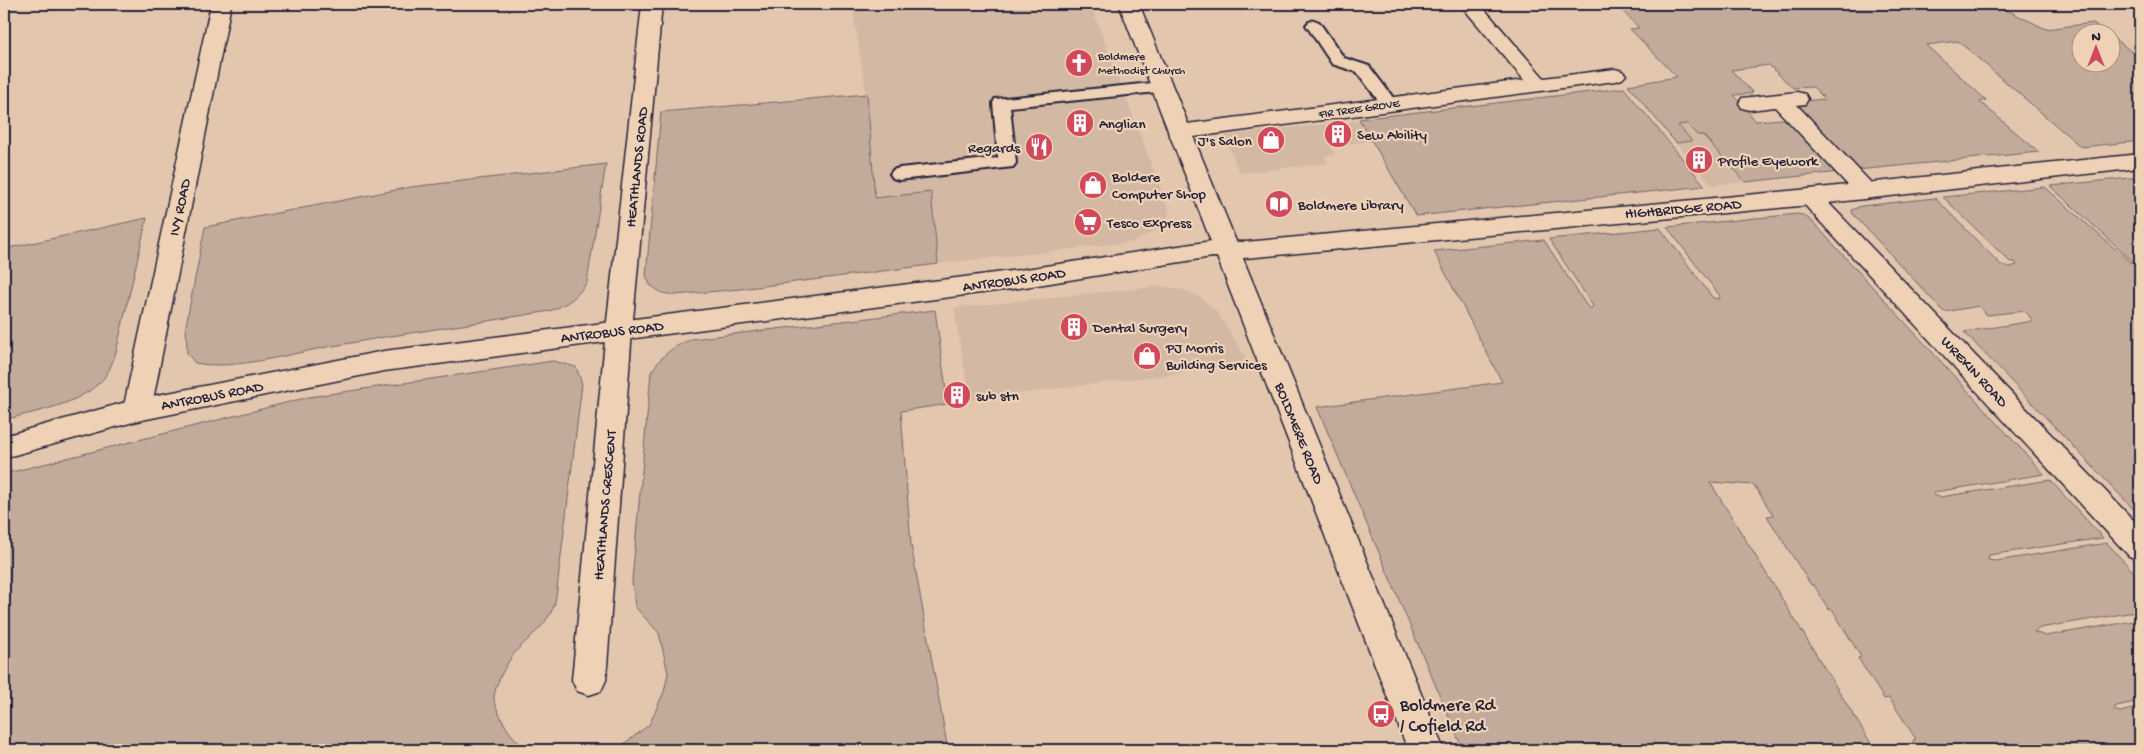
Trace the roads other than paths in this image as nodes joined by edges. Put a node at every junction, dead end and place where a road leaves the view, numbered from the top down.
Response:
1 (221, 4) edge
2 (652, 4) edge
3 (1129, 4) edge
4 (1470, 4) edge
5 (1314, 25) dead end
6 (1616, 75) dead end
7 (1538, 84) junction
8 (1161, 87) junction
9 (1750, 103) dead end
10 (1390, 104) junction
11 (1179, 132) junction
12 (2140, 161) edge
13 (899, 174) dead end
14 (1866, 190) junction
15 (1810, 197) junction
16 (1226, 249) junction
17 (619, 330) junction
18 (138, 410) junction
19 (4, 447) edge
20 (2140, 547) edge
21 (589, 680) dead end
22 (1426, 750) edge

1 - 18 street, IVY ROAD
2 - 17 street, HEATHLANDS ROAD
3 - 8 street, BOLDMERE ROAD
4 - 7 street
5 - 10 lane
6 - 7 street, FIR TREE GROVE
7 - 10 street, FIR TREE GROVE
8 - 11 street, BOLDMERE ROAD
8 - 13 lane
9 - 14 street
10 - 11 street, FIR TREE GROVE
11 - 16 street, BOLDMERE ROAD
12 - 14 street, HIGHBRIDGE ROAD
14 - 15 street, HIGHBRIDGE ROAD
15 - 16 street, HIGHBRIDGE ROAD
15 - 20 street, WREKIN ROAD
16 - 17 street, ANTROBUS ROAD
16 - 22 street, BOLDMERE ROAD
17 - 18 street, ANTROBUS ROAD
17 - 21 street, HEATHLANDS CRESCENT
18 - 19 street, ANTROBUS ROAD

